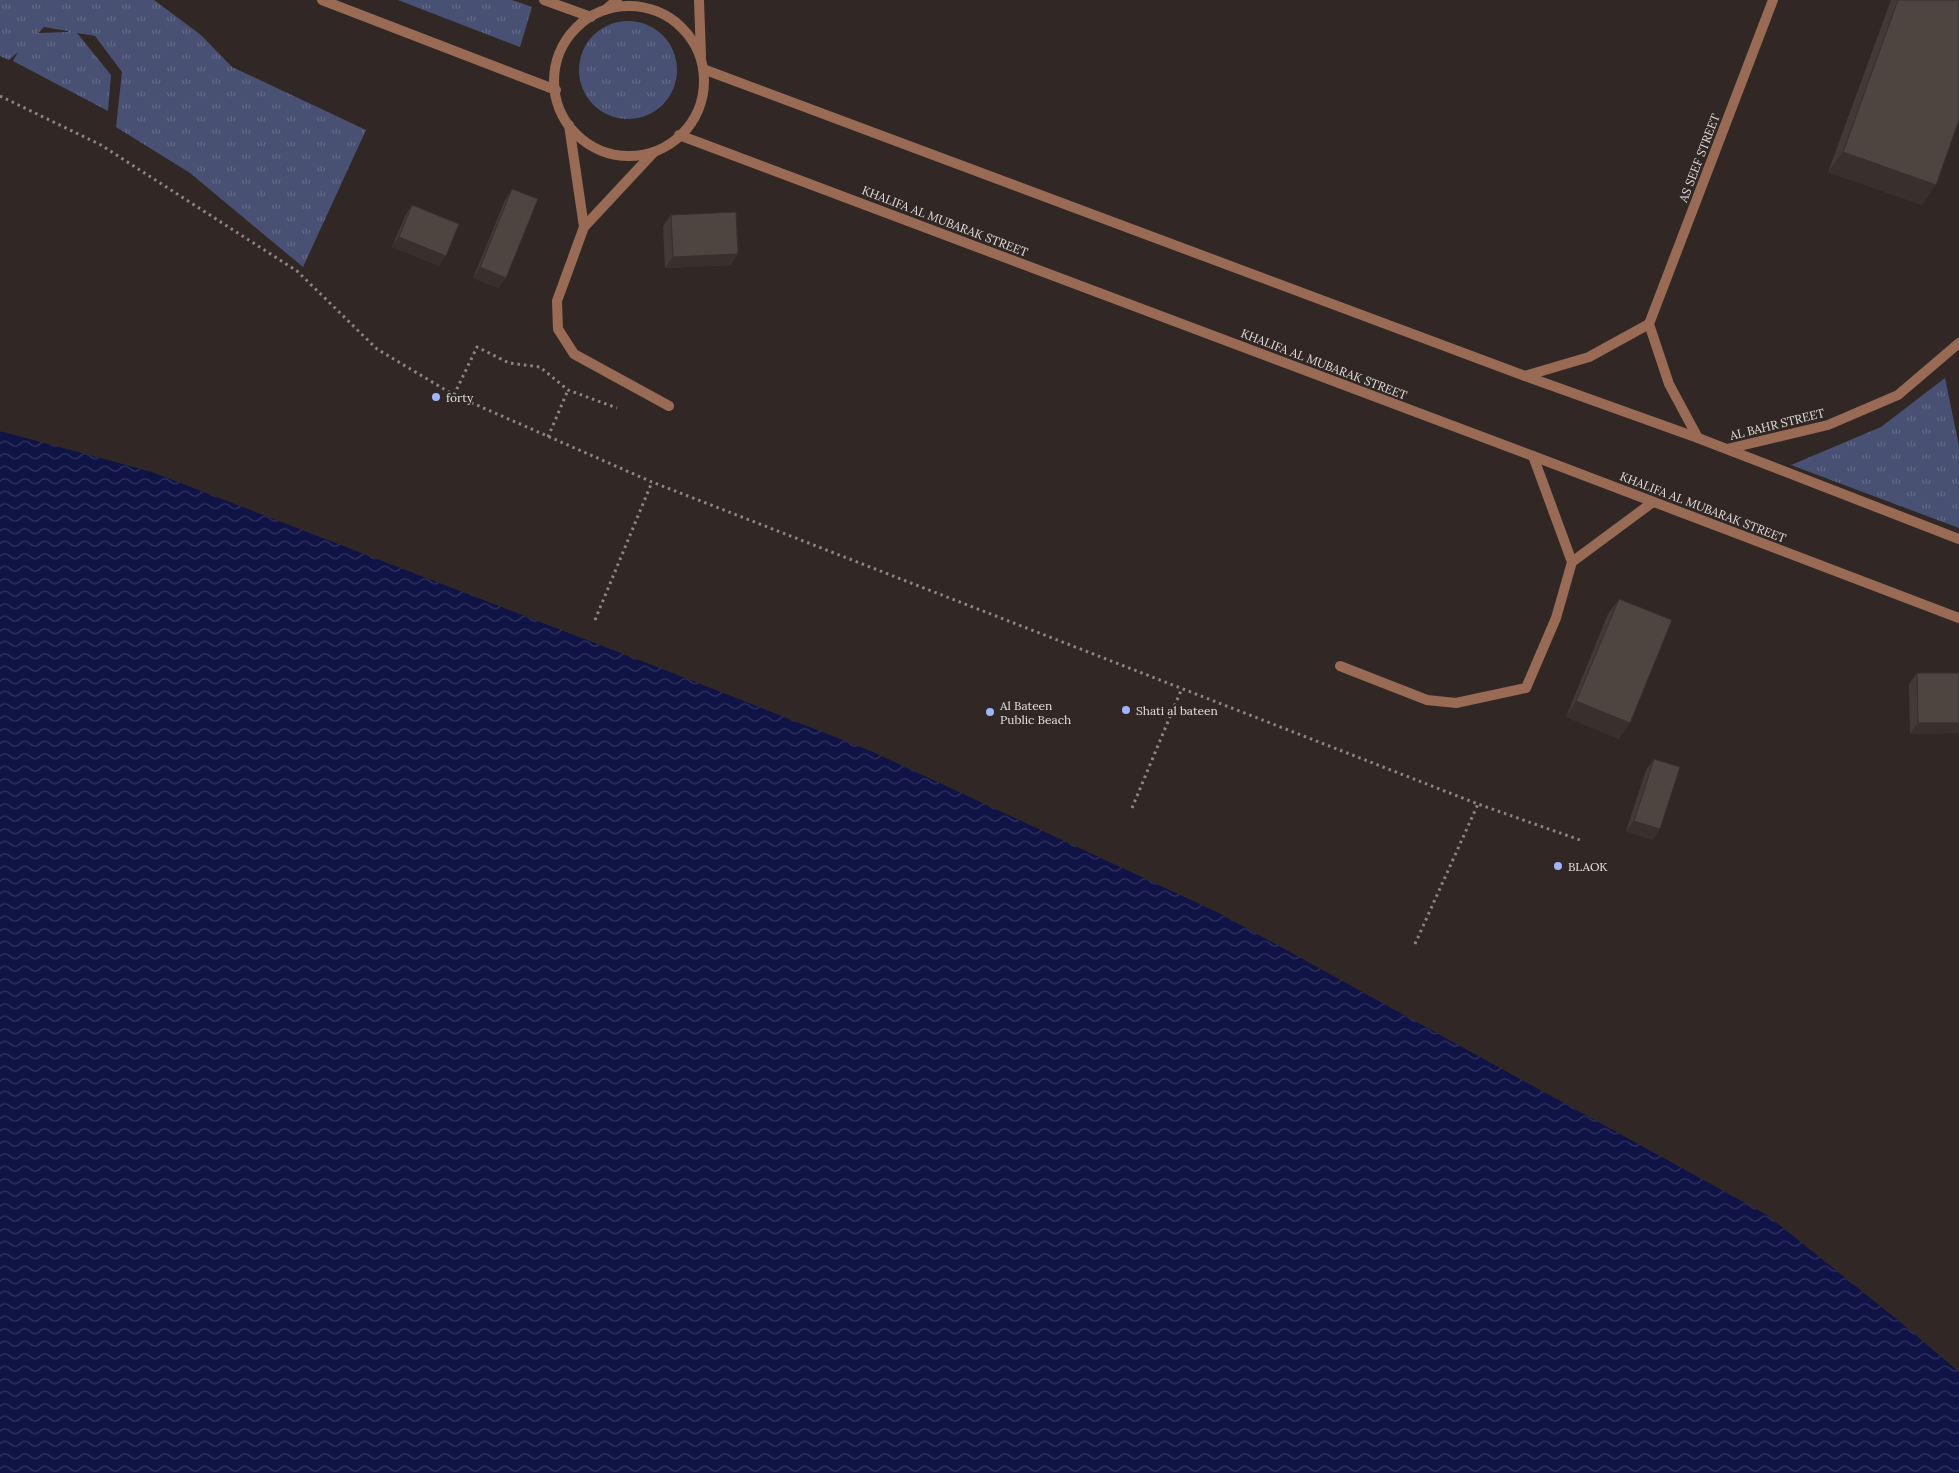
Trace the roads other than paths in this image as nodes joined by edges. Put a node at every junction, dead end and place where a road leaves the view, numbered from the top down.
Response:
1 (322, 0) edge
2 (544, 0) edge
3 (617, 0) edge
4 (699, 0) edge
5 (1773, 0) edge
6 (605, 10) junction
7 (591, 17) junction
8 (701, 56) junction
9 (703, 69) junction
10 (556, 90) junction
11 (569, 125) junction
12 (679, 135) junction
13 (654, 152) junction
14 (584, 227) junction
15 (1649, 324) junction
16 (1959, 343) edge
17 (1525, 376) junction
18 (668, 406) dead end
19 (1698, 438) junction
20 (1726, 449) junction
21 (1533, 456) junction
22 (1653, 502) junction
23 (1959, 540) edge
24 (1572, 562) junction
25 (1959, 618) edge
26 (1340, 666) dead end

1 - 10 street
2 - 7 street
3 - 6 street
4 - 8 street
5 - 15 street, AS SEEF STREET
6 - 7 street
6 - 8 street
7 - 10 street
8 - 9 street
9 - 12 street
9 - 17 street
10 - 11 street
11 - 13 street
11 - 14 street
12 - 13 street
12 - 21 street, KHALIFA AL MUBARAK STREET
13 - 14 street
14 - 18 street
15 - 17 street
15 - 19 street
16 - 20 street, AL BAHR STREET
17 - 19 street
19 - 20 street
20 - 23 street
21 - 22 street, KHALIFA AL MUBARAK STREET
21 - 24 street
22 - 24 street
22 - 25 street, KHALIFA AL MUBARAK STREET
24 - 26 street

